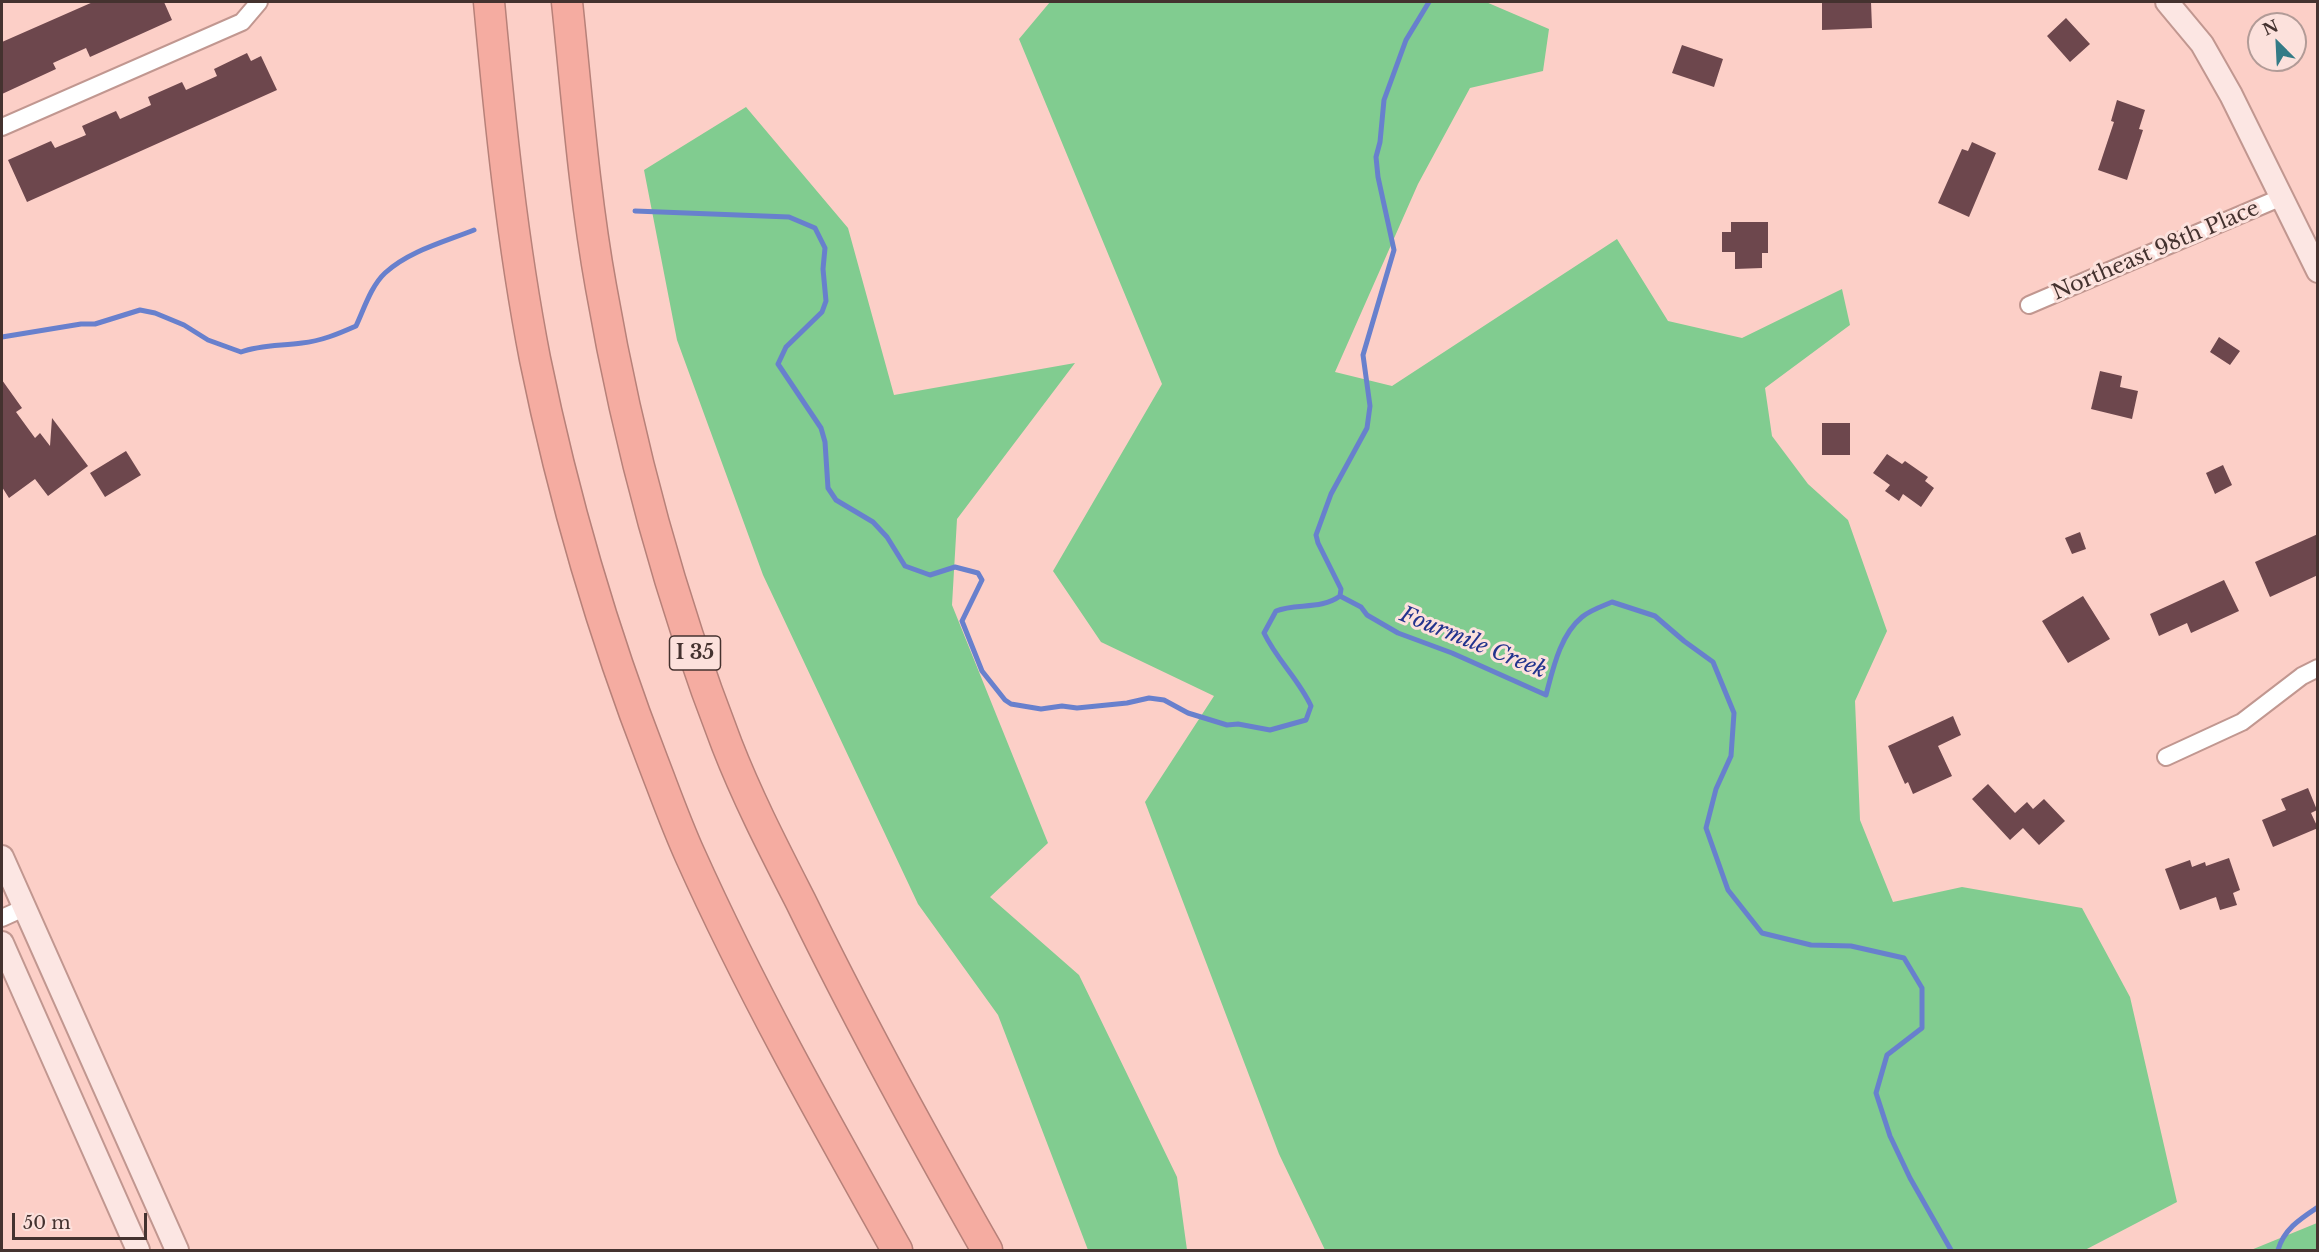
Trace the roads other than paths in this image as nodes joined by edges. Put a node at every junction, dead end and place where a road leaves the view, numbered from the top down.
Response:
1 (259, 2) edge
2 (489, 2) edge
3 (567, 2) edge
4 (2167, 2) edge
5 (2, 127) edge
6 (2282, 197) junction
7 (2318, 271) edge
8 (2029, 305) dead end
9 (2318, 668) edge
10 (2166, 757) dead end
11 (3, 864) edge
12 (24, 908) junction
13 (2, 918) edge
14 (2, 943) edge
15 (138, 1251) edge
16 (177, 1251) edge
17 (897, 1251) edge
18 (987, 1251) edge

1 - 5 street
2 - 17 highway
3 - 18 highway, I 35
4 - 6 main road
6 - 7 main road
6 - 8 street, Northeast 98th Place
9 - 10 street
11 - 12 main road
12 - 13 street
12 - 16 main road
14 - 15 main road

